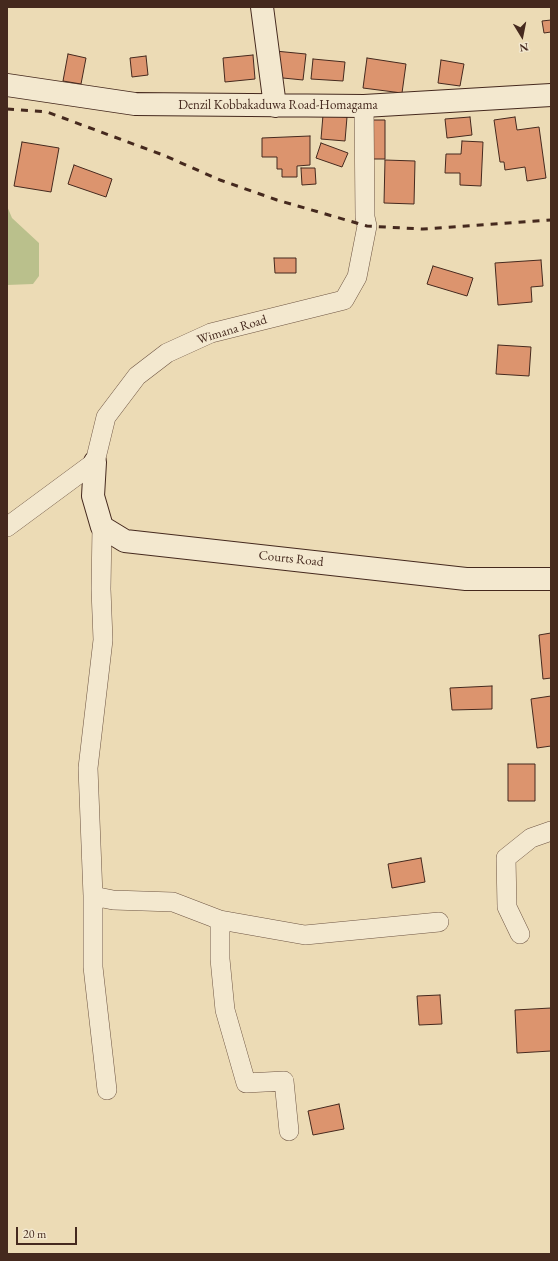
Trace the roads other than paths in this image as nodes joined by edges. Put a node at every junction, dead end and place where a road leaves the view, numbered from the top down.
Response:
1 (262, 7) edge
2 (7, 85) edge
3 (551, 95) edge
4 (275, 106) junction
5 (364, 106) junction
6 (94, 462) junction
7 (7, 527) edge
8 (102, 527) junction
9 (551, 579) edge
10 (551, 831) edge
11 (93, 896) junction
12 (220, 920) junction
13 (439, 922) dead end
14 (520, 934) dead end
15 (107, 1090) dead end
16 (289, 1131) dead end

1 - 4 street
2 - 4 street, Denzil Kobbakaduwa Road-Homagama
3 - 5 street, Denzil Kobbakaduwa Road-Homagama
4 - 5 street, Denzil Kobbakaduwa Road-Homagama
5 - 6 street, Wimana Road
6 - 7 street
6 - 8 street
8 - 9 street, Courts Road
8 - 11 street
10 - 14 street
11 - 12 street
11 - 15 street
12 - 13 street
12 - 16 street

